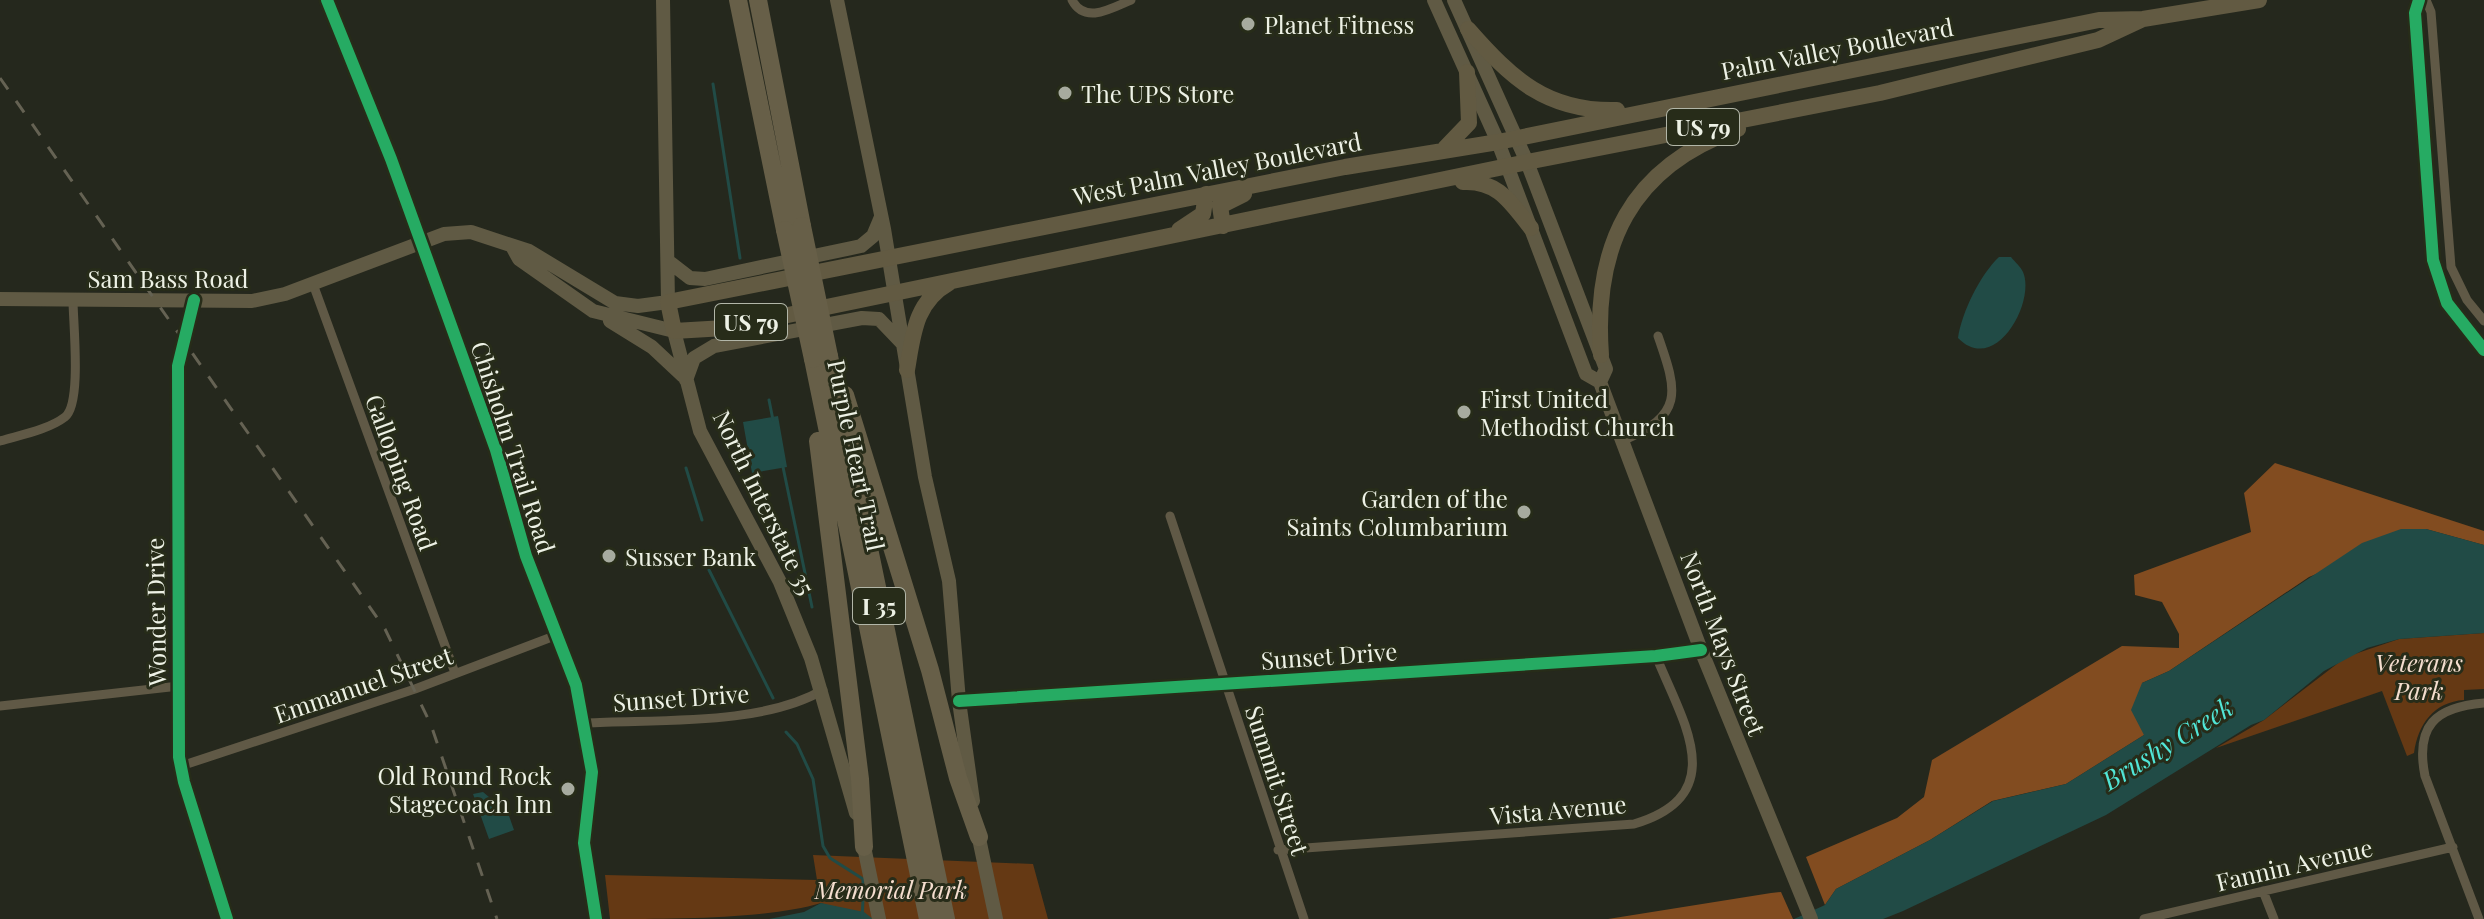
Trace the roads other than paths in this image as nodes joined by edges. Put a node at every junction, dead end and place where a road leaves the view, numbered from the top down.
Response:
1 (327, 0) edge
2 (663, 0) edge
3 (758, 0) edge
4 (837, 0) edge
5 (1072, 0) edge
6 (1131, 0) edge
7 (1434, 0) edge
8 (1454, 0) edge
9 (2259, 0) edge
10 (2419, 0) edge
11 (2426, 0) edge
12 (739, 6) edge
13 (2143, 19) junction
14 (1468, 29) junction
15 (1467, 72) junction
16 (1682, 103) junction
17 (1796, 109) junction
18 (1516, 138) junction
19 (1498, 142) junction
20 (1442, 150) junction
21 (1527, 162) junction
22 (1507, 166) junction
23 (1430, 184) junction
24 (1263, 185) junction
25 (1206, 194) junction
26 (881, 216) junction
27 (1223, 226) junction
28 (794, 228) junction
29 (1531, 228) junction
30 (1163, 237) junction
31 (420, 243) junction
32 (513, 248) junction
33 (887, 259) junction
34 (668, 261) junction
35 (956, 279) junction
36 (313, 284) junction
37 (893, 292) junction
38 (0, 299) edge
39 (73, 300) junction
40 (194, 300) junction
41 (668, 302) junction
42 (593, 311) junction
43 (2484, 321) edge
44 (674, 331) junction
45 (1658, 336) dead end
46 (901, 342) junction
47 (2484, 350) edge
48 (1601, 355) junction
49 (821, 357) junction
50 (907, 370) junction
51 (686, 380) junction
52 (1600, 382) junction
53 (0, 441) edge
54 (1622, 441) junction
55 (1170, 516) dead end
56 (557, 635) junction
57 (1701, 650) junction
58 (1656, 656) junction
59 (455, 673) junction
60 (1225, 684) junction
61 (179, 686) junction
62 (823, 690) junction
63 (959, 701) junction
64 (2484, 703) edge
65 (0, 706) edge
66 (586, 723) junction
67 (181, 766) junction
68 (980, 844) junction
69 (2453, 847) junction
70 (1278, 850) junction
71 (865, 851) junction
72 (924, 854) junction
73 (2263, 891) junction
74 (2148, 918) edge
75 (227, 919) edge
76 (596, 919) edge
77 (879, 919) edge
78 (928, 919) edge
79 (946, 919) edge
80 (996, 919) edge
81 (1304, 919) edge
82 (1811, 919) edge
83 (2274, 919) edge
84 (2479, 919) edge

1 - 31 street, Chisholm Trail Road
2 - 34 main road, North Interstate 35
3 - 28 highway, Purple Heart Trail / I 35
4 - 26 main road
5 - 6 street
7 - 15 main road, North Mays Street
8 - 14 main road, North Mays Street
9 - 13 highway, Palm Valley Boulevard / US 79
10 - 47 street
11 - 43 street
12 - 28 highway, Purple Heart Trail / I 35
13 - 16 highway, Palm Valley Boulevard / US 79
13 - 17 highway, Palm Valley Boulevard / US 79
14 - 16 highway
14 - 18 main road, North Mays Street
15 - 19 main road, North Mays Street
15 - 20 highway
16 - 18 highway, West Palm Valley Boulevard / US 79
17 - 21 highway, US 79
17 - 48 highway
18 - 19 highway, West Palm Valley Boulevard / US 79
18 - 21 main road, North Mays Street
19 - 20 highway, West Palm Valley Boulevard / US 79
19 - 22 main road, North Mays Street
20 - 24 highway, West Palm Valley Boulevard / US 79
21 - 22 highway, US 79
21 - 48 main road, North Mays Street
22 - 23 highway, US 79
22 - 29 main road, North Mays Street
23 - 27 highway, US 79
23 - 29 highway
24 - 25 highway, West Palm Valley Boulevard / US 79
24 - 27 highway
25 - 30 highway
25 - 33 highway, West Palm Valley Boulevard / US 79
26 - 33 main road
26 - 34 main road
27 - 30 highway, US 79
28 - 49 highway, Purple Heart Trail / I 35, bridge
29 - 52 main road, North Mays Street
30 - 35 highway, US 79
31 - 32 main road, Sam Bass Road
31 - 36 main road, Sam Bass Road
31 - 56 street, Chisholm Trail Road
32 - 41 main road, Sam Bass Road
32 - 42 main road, Sam Bass Road
33 - 37 main road
33 - 41 highway, West Palm Valley Boulevard / US 79
34 - 41 main road, North Interstate 35
35 - 37 highway, US 79
35 - 50 highway
36 - 40 main road, Sam Bass Road
36 - 59 street, Galloping Road
37 - 44 highway, US 79
37 - 46 main road
38 - 39 main road, Sam Bass Road
39 - 40 main road, Sam Bass Road
39 - 53 street
40 - 61 street, Wonder Drive
41 - 44 highway, North Interstate 35
42 - 44 main road, Sam Bass Road
42 - 51 main road
44 - 51 main road, North Interstate 35
45 - 54 street
46 - 50 main road
46 - 51 main road
48 - 52 main road, North Mays Street
49 - 68 highway
49 - 71 highway
49 - 72 highway, Purple Heart Trail / I 35
50 - 63 main road
51 - 62 main road, North Interstate 35
52 - 54 main road, North Mays Street
54 - 57 main road, North Mays Street
55 - 60 street, Summit Street
56 - 59 street, Emmanuel Street
56 - 66 street, Chisholm Trail Road
57 - 58 street, Sunset Drive
57 - 82 main road, North Mays Street
58 - 60 street, Sunset Drive
58 - 70 street, Vista Avenue
59 - 67 street, Emmanuel Street
60 - 63 street, Sunset Drive
60 - 70 street, Summit Street
61 - 65 street
61 - 67 street, Wonder Drive
62 - 66 street, Sunset Drive
62 - 71 main road, North Interstate 35
63 - 68 main road
64 - 69 street
66 - 76 street, Chisholm Trail Road
67 - 75 street, Wonder Drive
68 - 80 main road
69 - 73 street, Fannin Avenue
69 - 84 street
70 - 81 street, Summit Street
71 - 77 main road, North Interstate 35
72 - 78 highway, Purple Heart Trail / I 35
72 - 79 highway, Purple Heart Trail / I 35
73 - 74 street, Fannin Avenue
73 - 83 street

